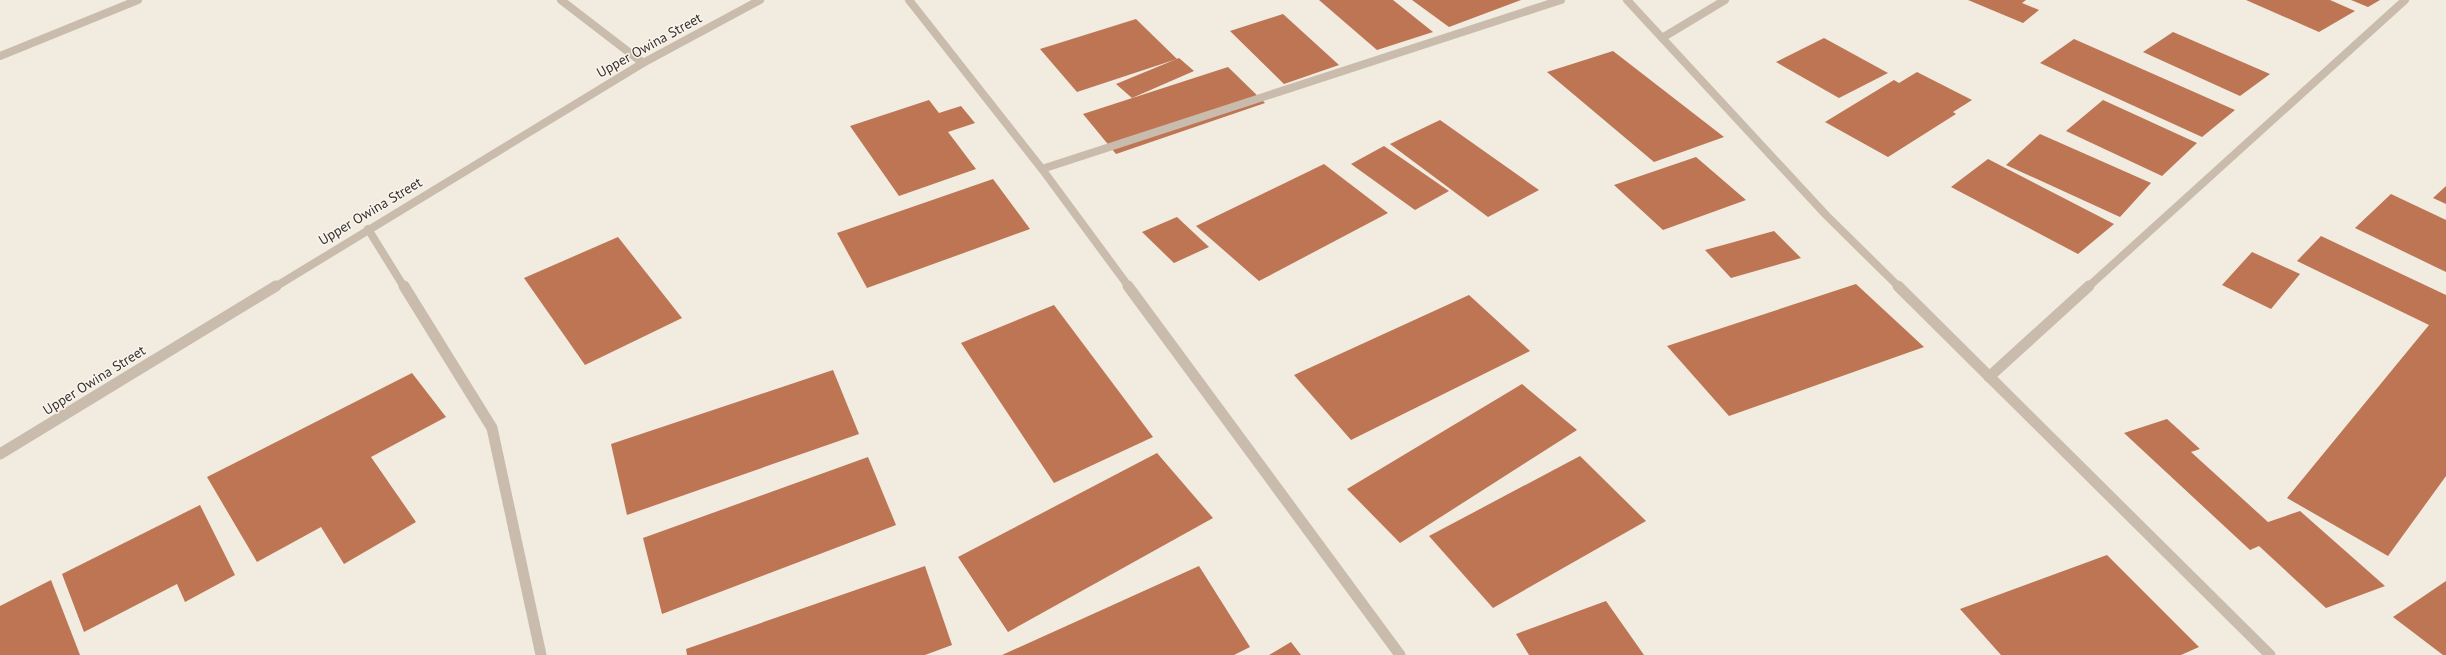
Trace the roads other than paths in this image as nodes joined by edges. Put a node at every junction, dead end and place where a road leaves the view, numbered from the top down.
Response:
1 (138, 0) edge
2 (561, 0) edge
3 (760, 0) edge
4 (909, 0) edge
5 (1561, 0) edge
6 (1627, 0) edge
7 (1724, 0) edge
8 (2405, 0) edge
9 (1662, 38) junction
10 (0, 56) edge
11 (643, 63) junction
12 (1042, 169) junction
13 (368, 229) junction
14 (1989, 377) junction
15 (0, 454) edge
16 (541, 655) edge
17 (1400, 655) edge
18 (2270, 655) edge

1 - 10 street
2 - 11 street
3 - 11 street, Upper Owina Street
4 - 12 street
5 - 12 street
6 - 9 street
7 - 9 street
8 - 14 street
9 - 14 street
11 - 13 street, Upper Owina Street
12 - 17 street
13 - 15 street, Upper Owina Street
13 - 16 street
14 - 18 street

